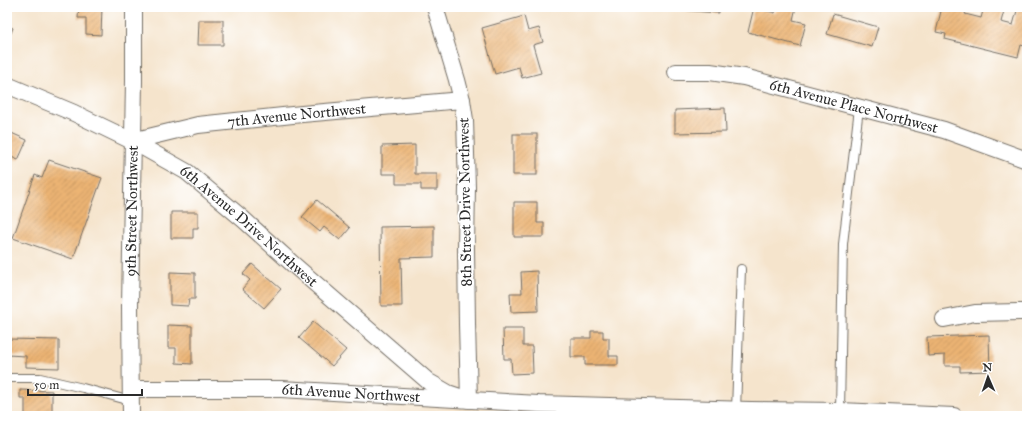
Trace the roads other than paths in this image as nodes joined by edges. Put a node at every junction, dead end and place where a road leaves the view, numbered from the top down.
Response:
1 (134, 7) edge
2 (435, 7) edge
3 (676, 72) dead end
4 (7, 85) edge
5 (462, 100) junction
6 (859, 108) junction
7 (132, 141) junction
8 (1027, 160) edge
9 (741, 269) dead end
10 (1027, 312) edge
11 (944, 319) dead end
12 (7, 378) edge
13 (469, 400) junction
14 (131, 402) edge
15 (840, 411) junction
16 (745, 412) edge
17 (954, 416) edge

1 - 7 street, 9th Street Northwest
2 - 5 street, 8th Street Drive Northwest
3 - 6 street, 6th Avenue Place Northwest
4 - 7 street, 6th Avenue Drive Northwest
5 - 7 street, 7th Avenue Northwest
5 - 13 street, 8th Street Drive Northwest
6 - 8 street, 6th Avenue Place Northwest
6 - 15 lane
7 - 13 street, 6th Avenue Drive Northwest
7 - 14 street, 9th Street Northwest
9 - 16 lane
10 - 11 street
12 - 14 lane
13 - 14 street, 6th Avenue Northwest
13 - 16 street, 6th Avenue Northwest
15 - 16 street, 6th Avenue Northwest
15 - 17 street, 6th Avenue Northwest

